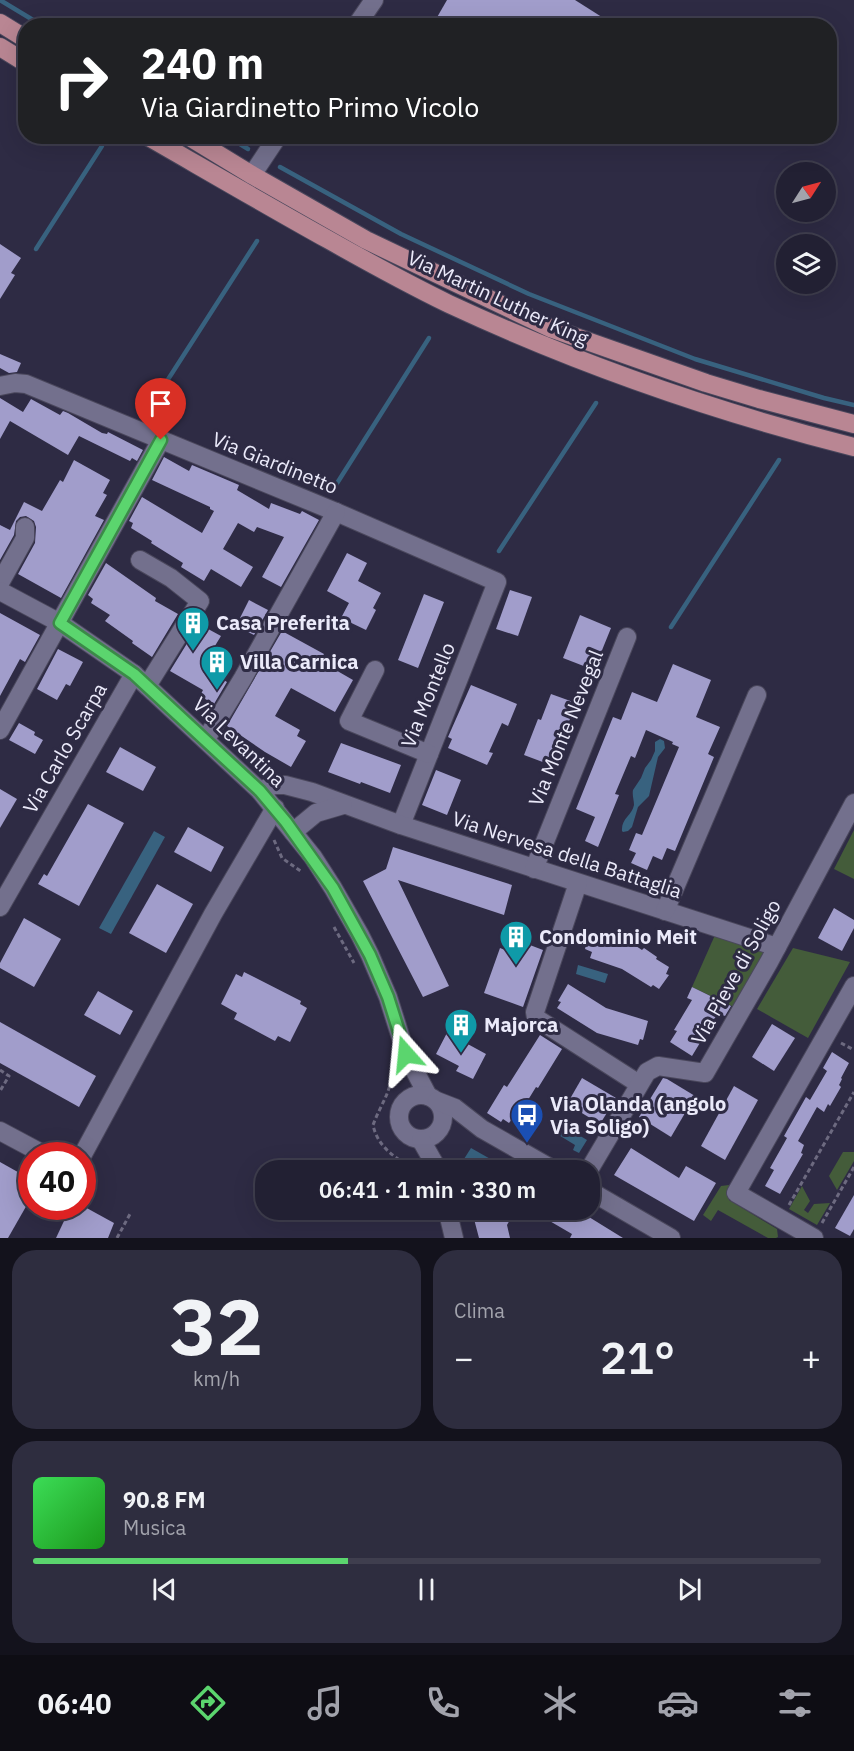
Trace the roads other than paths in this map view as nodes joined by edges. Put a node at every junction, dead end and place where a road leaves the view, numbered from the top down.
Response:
1 (374, 0) edge
2 (362, 18) edge
3 (0, 23) edge
4 (18, 34) edge
5 (0, 47) edge
6 (18, 58) edge
7 (161, 144) edge
8 (201, 144) edge
9 (273, 144) edge
10 (252, 175) junction
11 (0, 386) edge
12 (854, 424) edge
13 (161, 440) junction
14 (854, 447) edge
15 (336, 512) junction
16 (25, 527) dead end
17 (140, 560) dead end
18 (497, 582) joint
19 (0, 583) edge
20 (0, 591) edge
21 (60, 623) junction
22 (627, 638) dead end
23 (375, 670) dead end
24 (141, 680) junction
25 (758, 695) dead end
26 (0, 730) edge
27 (206, 739) junction
28 (429, 754) junction
29 (260, 791) junction
30 (854, 803) edge
31 (343, 805) junction
32 (275, 808) junction
33 (401, 825) junction
34 (293, 832) junction
35 (534, 869) junction
36 (578, 883) junction
37 (0, 907) edge
38 (665, 911) junction
39 (777, 947) junction
40 (854, 986) edge
41 (399, 1057) junction
42 (639, 1084) junction
43 (432, 1099) junction
44 (406, 1101) junction
45 (482, 1130) junction
46 (0, 1131) edge
47 (432, 1134) junction
48 (21, 1142) edge
49 (90, 1142) edge
50 (536, 1160) edge
51 (595, 1160) edge
52 (600, 1197) edge
53 (446, 1220) edge
54 (450, 1220) edge
55 (789, 1228) edge
56 (440, 1238) edge
57 (454, 1238) edge
58 (671, 1238) edge
59 (813, 1238) edge

1 - 2 street
3 - 4 main road
5 - 6 main road
7 - 14 main road, Via Martin Luther King
8 - 10 main road, Via Martin Luther King
9 - 10 street
10 - 12 main road, Via Martin Luther King
11 - 13 street, Via Giardinetto
13 - 15 street, Via Giardinetto
13 - 21 street
15 - 18 street, Via Giardinetto
15 - 27 street
16 - 19 street
17 - 24 street, Via Carlo Scarpa
18 - 28 street, Via Montello
20 - 21 street, Via Levantina
21 - 24 street, Via Levantina
21 - 26 street
22 - 35 street, Via Monte Nevegal
23 - 28 street
24 - 27 street, Via Levantina
24 - 37 street, Via Carlo Scarpa
25 - 38 street
27 - 29 street, Via Levantina
28 - 33 street, Via Montello
29 - 31 street, Via Nervesa della Battaglia
29 - 32 street, Via Levantina
30 - 39 street, Via Pieve di Soligo
31 - 33 street, Via Nervesa della Battaglia
31 - 34 street
32 - 34 street, Via Levantina
32 - 49 street
33 - 35 street, Via Nervesa della Battaglia
34 - 41 street, Via Levantina
35 - 36 street, Via Nervesa della Battaglia
36 - 38 street, Via Nervesa della Battaglia
36 - 42 street
38 - 39 street, Via Nervesa della Battaglia
39 - 42 street, Via Pieve di Soligo
40 - 55 street
41 - 43 street, Via Levantina
41 - 44 street, Via Levantina
42 - 51 street, Via Pieve di Soligo
43 - 44 street
43 - 45 street
43 - 47 street, Via Levantina
44 - 47 street, Via Levantina
45 - 47 street
45 - 50 street
46 - 48 street
52 - 58 street
53 - 56 street
54 - 57 street
55 - 59 street

